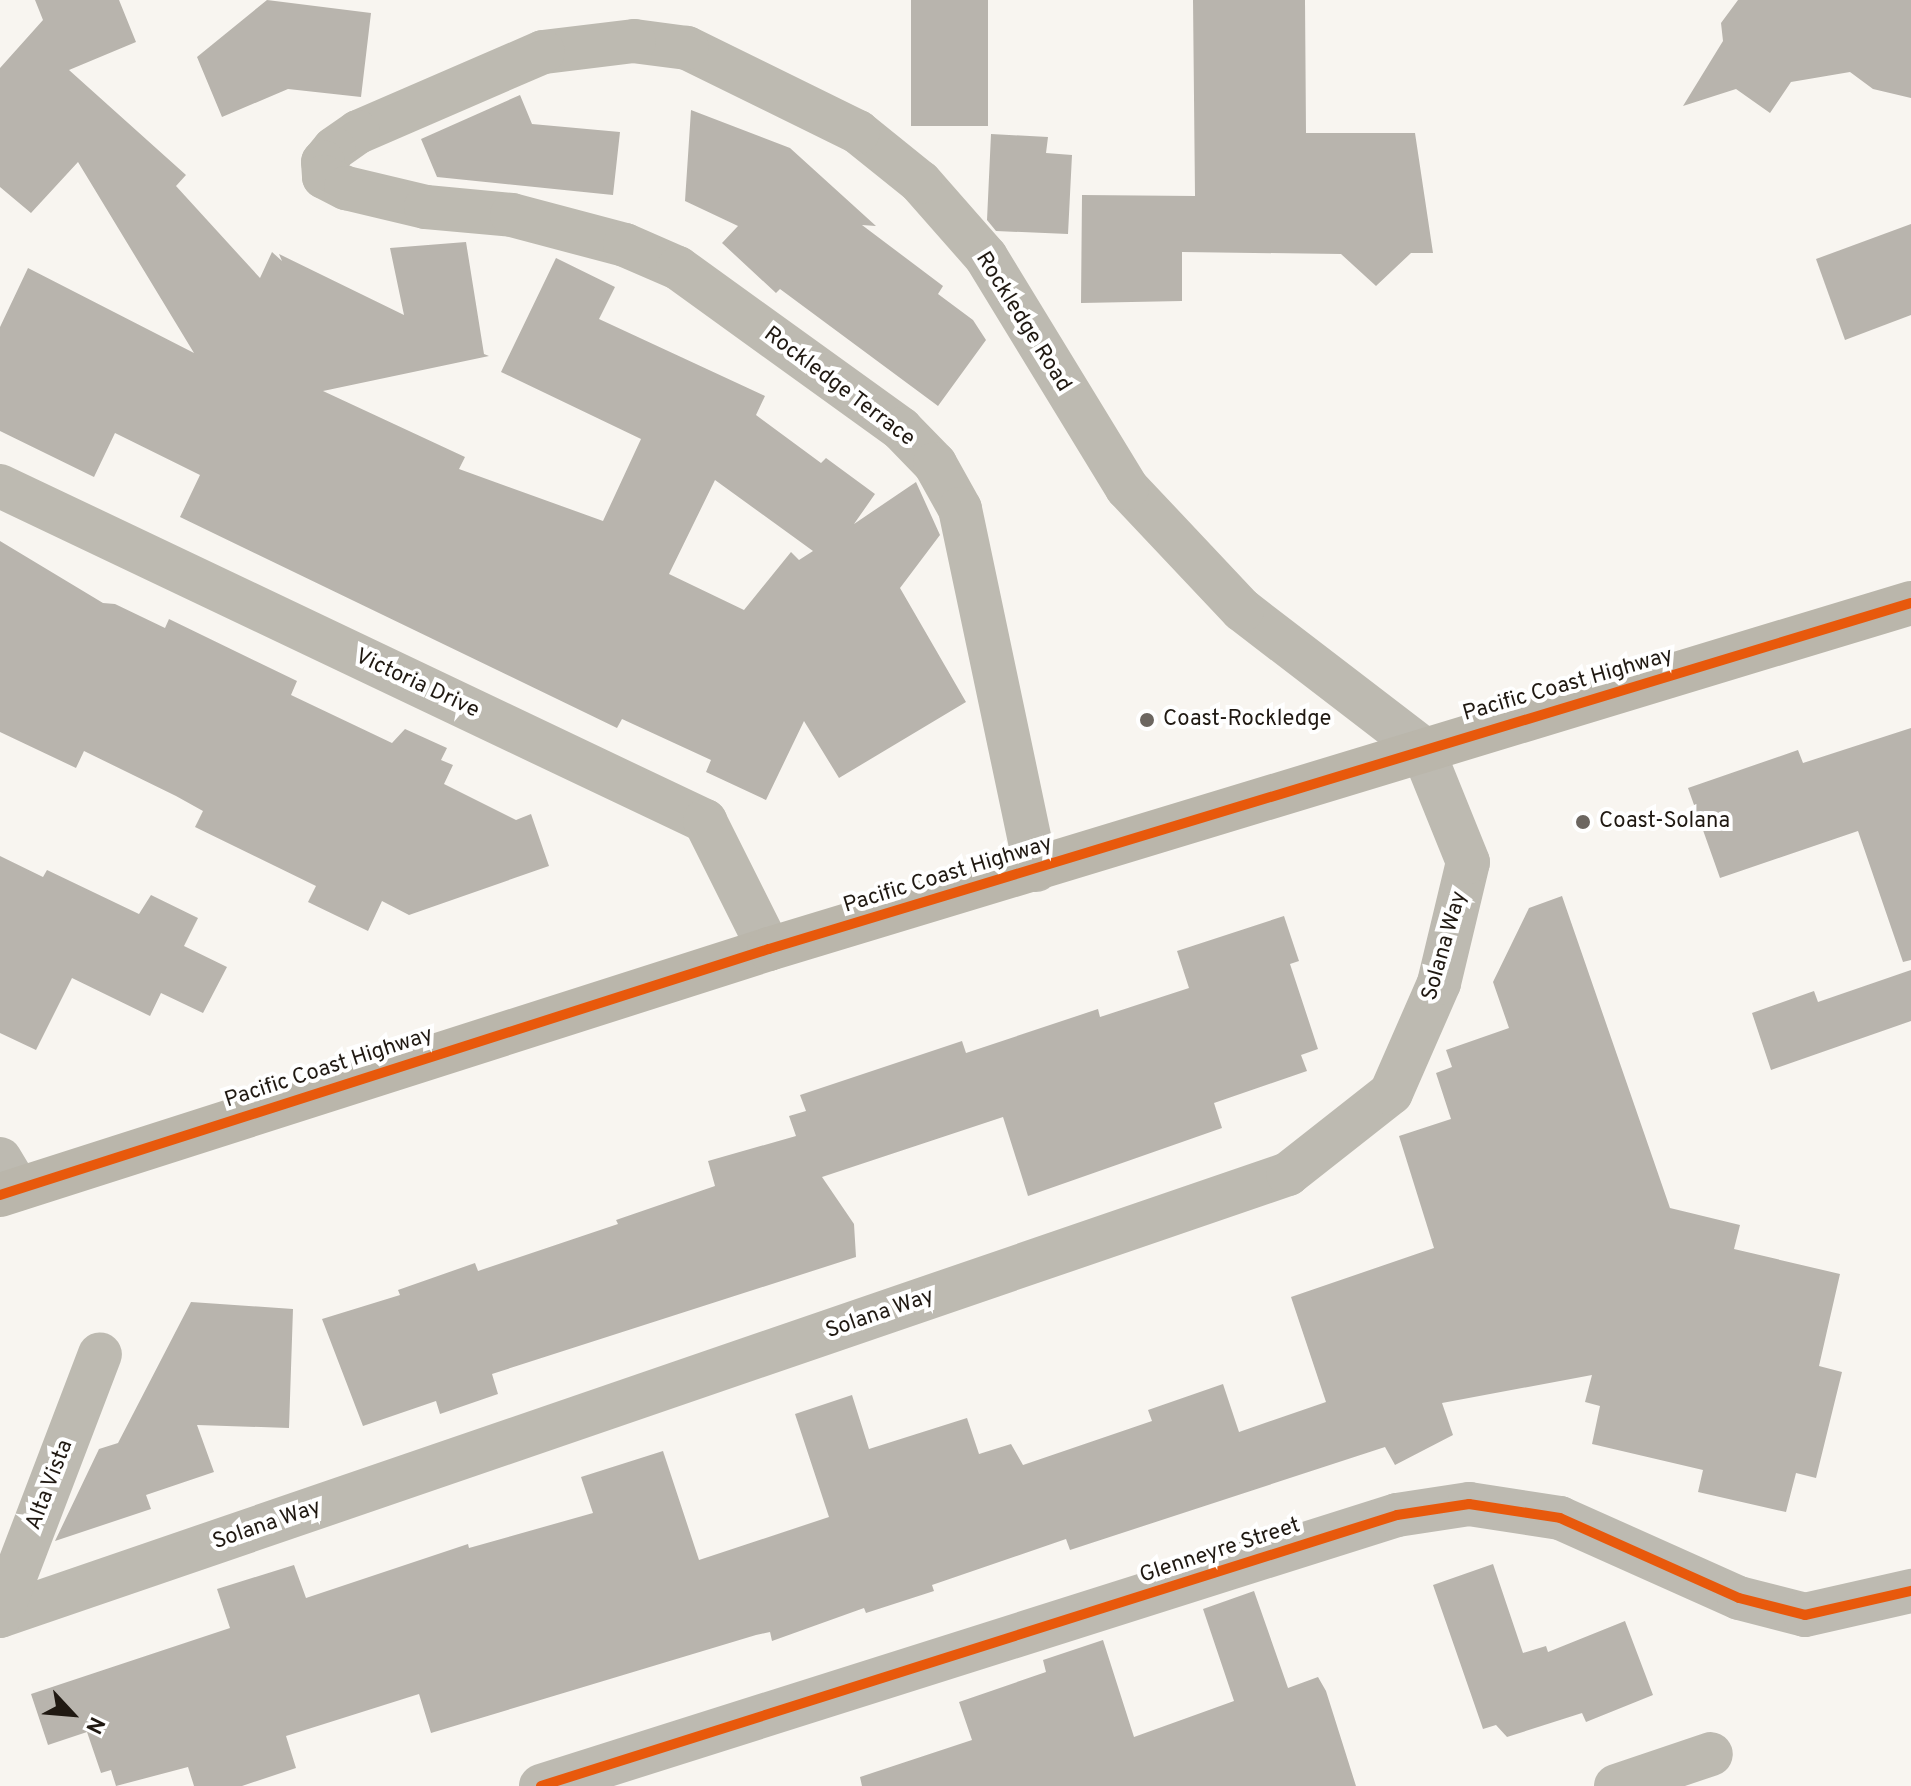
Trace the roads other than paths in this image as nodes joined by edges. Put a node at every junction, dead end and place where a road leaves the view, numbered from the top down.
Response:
1 (346, 188) joint
2 (0, 486) edge
3 (1911, 603) edge
4 (1422, 748) junction
5 (1036, 870) junction
6 (769, 949) junction
7 (6, 1181) edge
8 (100, 1354) dead end
9 (1911, 1591) edge
10 (0, 1616) edge
11 (1711, 1754) dead end
12 (541, 1786) edge
13 (1616, 1786) edge

1 - 4 street, Rockledge Road
1 - 5 street, Rockledge Terrace
2 - 6 street, Victoria Drive
3 - 4 highway, Pacific Coast Highway
4 - 5 highway, Pacific Coast Highway
4 - 10 street, Solana Way
5 - 6 highway, Pacific Coast Highway
6 - 7 highway, Pacific Coast Highway
8 - 10 street, Alta Vista
9 - 12 street, Glenneyre Street
11 - 13 street

